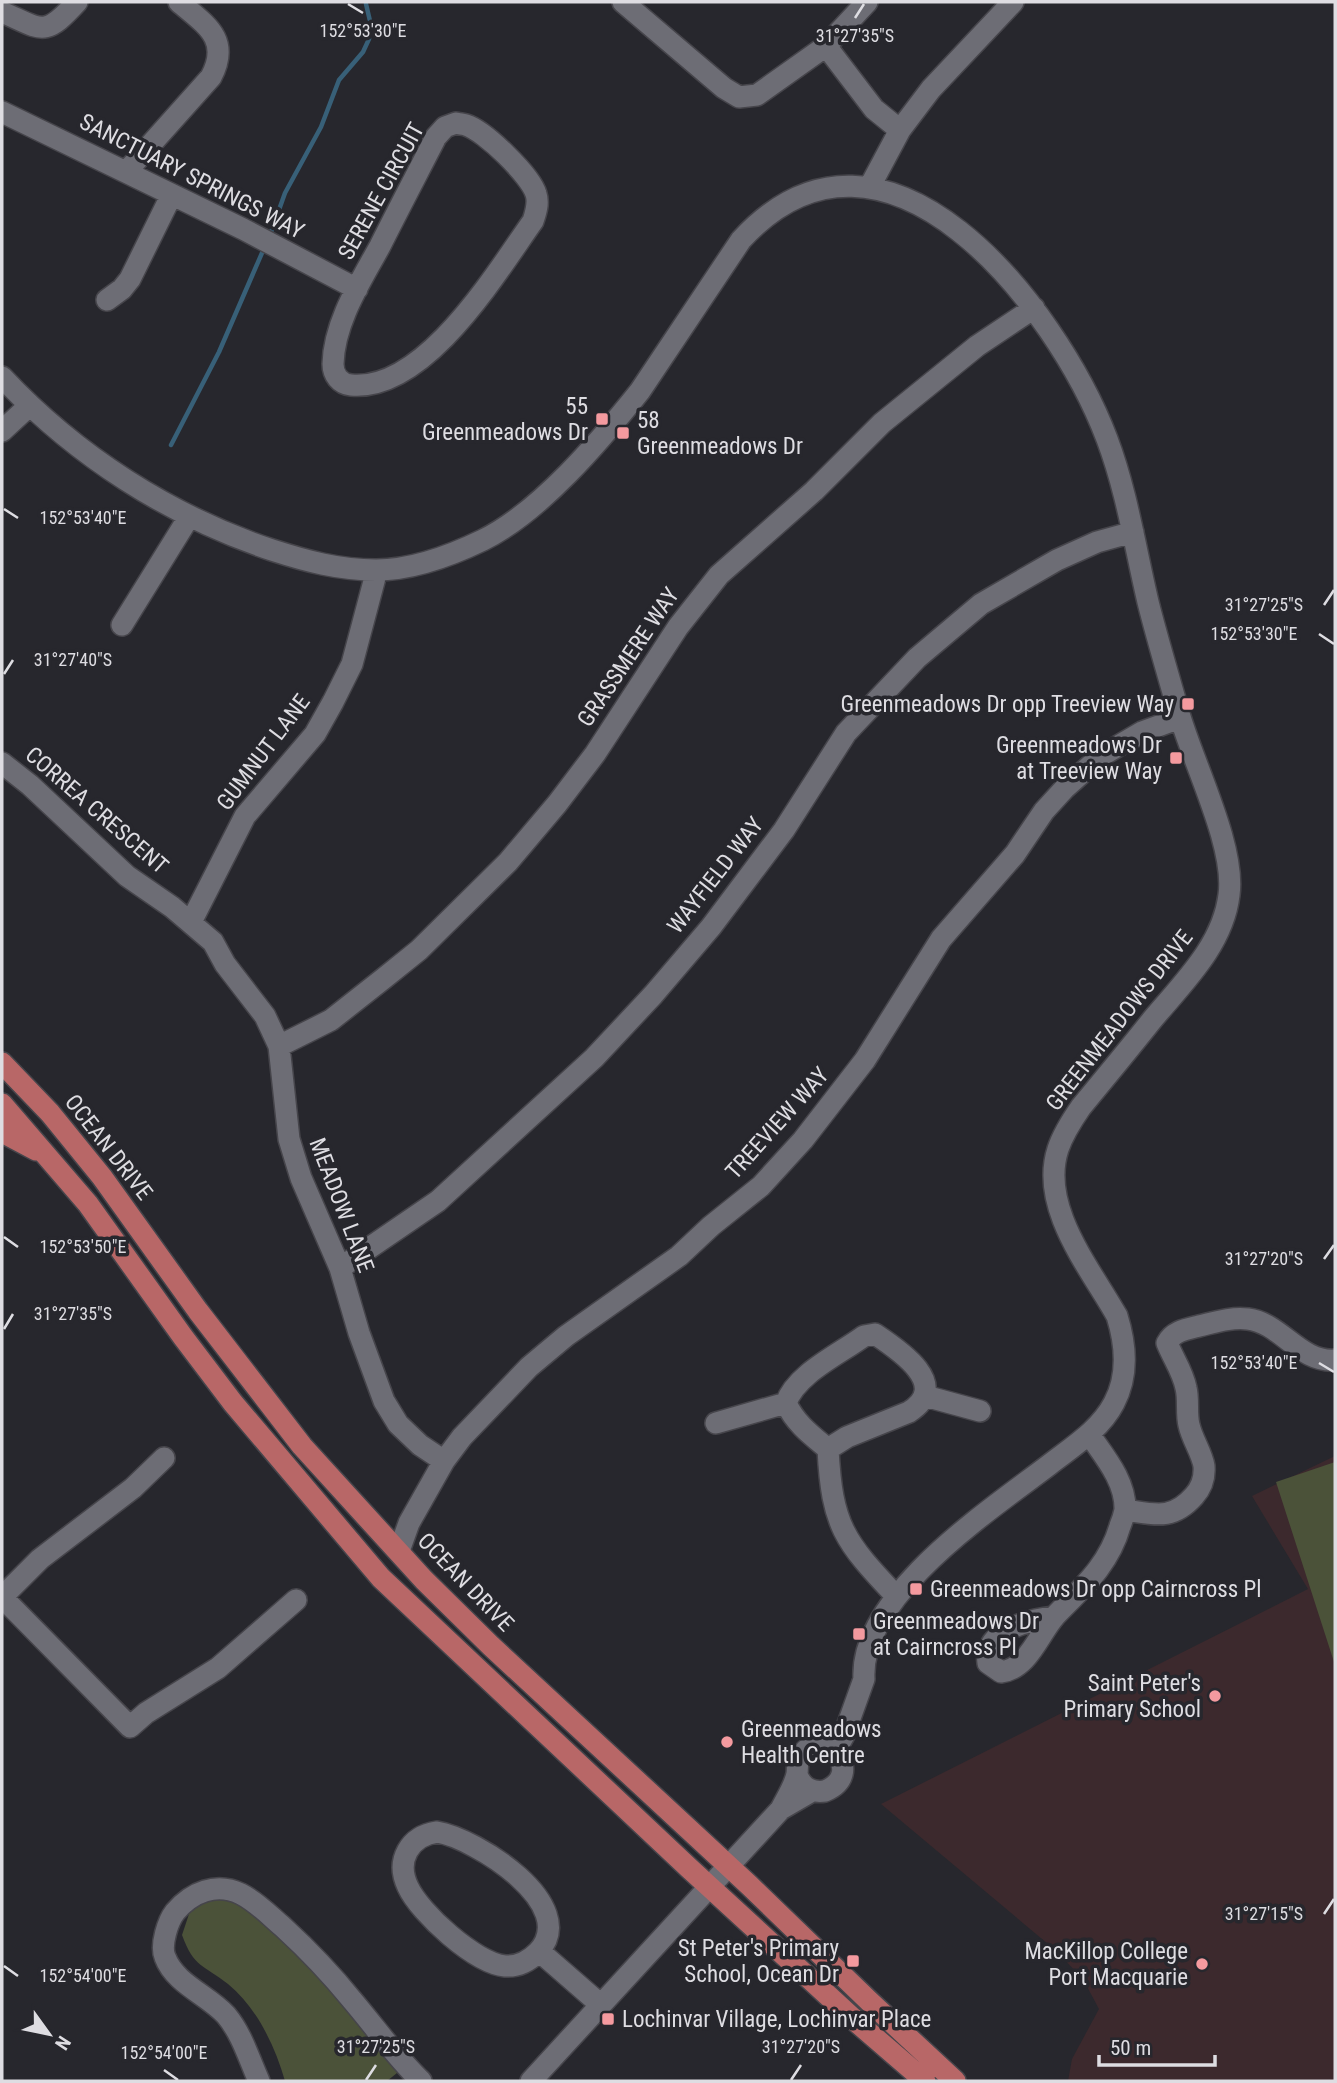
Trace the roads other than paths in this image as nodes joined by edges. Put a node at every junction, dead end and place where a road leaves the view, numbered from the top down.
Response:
1 (77, 2) edge
2 (179, 2) edge
3 (623, 2) edge
4 (867, 2) edge
5 (1013, 2) edge
6 (2, 12) edge
7 (826, 46) junction
8 (2, 112) edge
9 (900, 130) junction
10 (127, 172) junction
11 (870, 188) junction
12 (171, 196) junction
13 (357, 289) junction
14 (107, 300) dead end
15 (1034, 308) junction
16 (2, 377) edge
17 (29, 406) junction
18 (2, 431) edge
19 (189, 517) junction
20 (1133, 532) junction
21 (377, 570) junction
22 (122, 625) dead end
23 (1180, 718) junction
24 (2, 763) edge
25 (191, 922) junction
26 (279, 1046) junction
27 (2, 1063) edge
28 (2, 1104) edge
29 (2, 1132) edge
30 (47, 1156) junction
31 (340, 1268) junction
32 (1335, 1360) edge
33 (925, 1396) junction
34 (786, 1403) junction
35 (980, 1411) dead end
36 (716, 1423) dead end
37 (1089, 1434) junction
38 (828, 1449) junction
39 (164, 1458) dead end
40 (444, 1461) junction
41 (1125, 1510) junction
42 (399, 1551) junction
43 (896, 1596) junction
44 (2, 1597) edge
45 (296, 1600) dead end
46 (1054, 1617) dead end
47 (828, 1748) junction
48 (797, 1775) junction
49 (812, 1791) junction
50 (781, 1809) junction
51 (729, 1866) junction
52 (709, 1886) junction
53 (539, 1951) junction
54 (601, 2005) junction
55 (259, 2081) edge
56 (421, 2081) edge
57 (531, 2081) edge
58 (925, 2081) edge
59 (956, 2081) edge

1 - 6 street
2 - 10 street
3 - 7 street
4 - 7 street
5 - 9 street
7 - 9 street
8 - 10 street, SANCTUARY SPRINGS WAY
9 - 11 street
10 - 12 street, SANCTUARY SPRINGS WAY
11 - 15 street, GREENMEADOWS DRIVE
11 - 21 street, GREENMEADOWS DRIVE
12 - 13 street, SANCTUARY SPRINGS WAY
12 - 14 street
13 - 13 street, SERENE CIRCUIT
15 - 20 street, GREENMEADOWS DRIVE
15 - 26 street, GRASSMERE WAY
16 - 17 street, GREENMEADOWS DRIVE
17 - 18 street
17 - 19 street, GREENMEADOWS DRIVE
19 - 21 street, GREENMEADOWS DRIVE
19 - 22 street
20 - 23 street, GREENMEADOWS DRIVE
20 - 31 street, WAYFIELD WAY
21 - 25 street, GUMNUT LANE
23 - 37 street, GREENMEADOWS DRIVE
23 - 40 street, TREEVIEW WAY
24 - 25 street, CORREA CRESCENT
25 - 26 street, MEADOW LANE
26 - 31 street, MEADOW LANE
27 - 42 main road, OCEAN DRIVE
28 - 30 main road
29 - 30 main road
30 - 52 main road
31 - 40 street, MEADOW LANE
32 - 41 street
33 - 34 street
33 - 35 street
33 - 38 street
34 - 36 street
34 - 38 street
37 - 41 street
37 - 43 street, GREENMEADOWS DRIVE
38 - 43 street
39 - 44 street
40 - 42 street, TREEVIEW WAY
41 - 46 street
42 - 51 main road, OCEAN DRIVE
43 - 47 street, GREENMEADOWS DRIVE
44 - 45 street
47 - 48 street, GREENMEADOWS DRIVE
47 - 49 street, GREENMEADOWS DRIVE
48 - 49 street
48 - 50 street, GREENMEADOWS DRIVE
49 - 50 street, GREENMEADOWS DRIVE
50 - 51 street, GREENMEADOWS DRIVE
51 - 52 street, GREENMEADOWS DRIVE
51 - 59 main road, OCEAN DRIVE
52 - 54 street, GREENMEADOWS DRIVE
52 - 58 main road
53 - 53 street
53 - 54 street
54 - 57 street, GREENMEADOWS DRIVE
55 - 56 street

